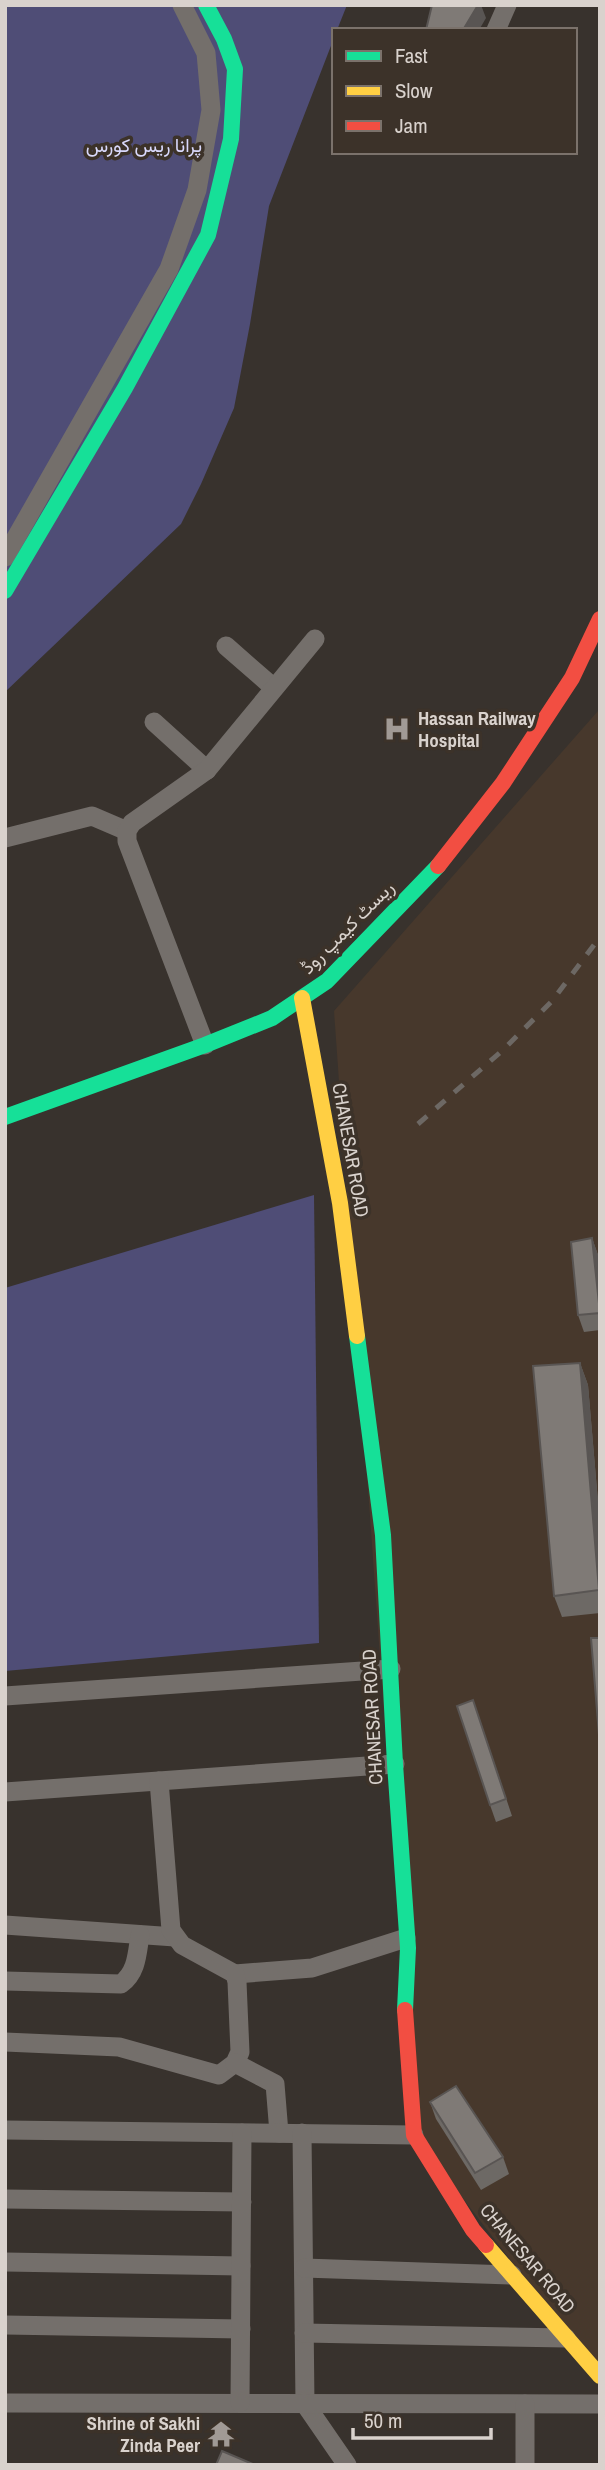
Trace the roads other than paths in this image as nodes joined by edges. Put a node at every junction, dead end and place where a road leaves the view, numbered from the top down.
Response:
1 (182, 5) edge
2 (206, 5) edge
3 (507, 5) edge
4 (497, 28) edge
5 (5, 557) edge
6 (5, 591) edge
7 (600, 619) edge
8 (315, 639) dead end
9 (226, 646) dead end
10 (274, 688) junction
11 (154, 722) dead end
12 (207, 770) junction
13 (127, 831) junction
14 (5, 838) edge
15 (302, 998) junction
16 (205, 1045) junction
17 (5, 1117) edge
18 (391, 1669) junction
19 (5, 1696) edge
20 (395, 1764) junction
21 (159, 1781) junction
22 (5, 1792) edge
23 (5, 1925) edge
24 (140, 1935) junction
25 (175, 1937) junction
26 (406, 1938) junction
27 (235, 1973) junction
28 (5, 1982) edge
29 (5, 2042) edge
30 (235, 2063) junction
31 (5, 2130) edge
32 (242, 2133) junction
33 (279, 2133) junction
34 (302, 2133) junction
35 (414, 2135) junction
36 (5, 2199) edge
37 (242, 2202) junction
38 (5, 2262) edge
39 (241, 2266) junction
40 (304, 2268) junction
41 (512, 2275) junction
42 (5, 2325) edge
43 (241, 2329) junction
44 (304, 2333) junction
45 (566, 2338) junction
46 (600, 2376) edge
47 (5, 2403) edge
48 (240, 2403) junction
49 (305, 2404) junction
50 (525, 2404) junction
51 (600, 2404) edge
52 (348, 2465) edge
53 (525, 2465) edge

1 - 5 street
2 - 6 street
3 - 4 street
7 - 15 street, ریسٹ کیمپ روڈ
8 - 10 street
9 - 10 street
10 - 12 street
11 - 12 street
12 - 13 street
13 - 14 street
13 - 16 street
15 - 16 street, ریسٹ کیمپ روڈ
15 - 18 street, CHANESAR ROAD
16 - 17 street, ریسٹ کیمپ روڈ
18 - 19 street
18 - 20 street, CHANESAR ROAD
20 - 21 street
20 - 26 street, CHANESAR ROAD
21 - 22 street
21 - 25 street
23 - 24 street
24 - 25 street
24 - 28 street
25 - 27 street
26 - 27 street
26 - 35 street, CHANESAR ROAD
27 - 30 street
29 - 30 street
30 - 33 street
31 - 32 street
32 - 33 street
32 - 37 street
33 - 34 street
34 - 35 street
34 - 40 street
35 - 41 street, CHANESAR ROAD
36 - 37 street
37 - 39 street
38 - 39 street
39 - 43 street
40 - 41 street
40 - 44 street
41 - 45 street, CHANESAR ROAD
42 - 43 street
43 - 48 street
44 - 45 street
44 - 49 street
45 - 46 street, CHANESAR ROAD
47 - 48 street
48 - 49 street
49 - 50 street
49 - 52 street
50 - 51 street
50 - 53 street

